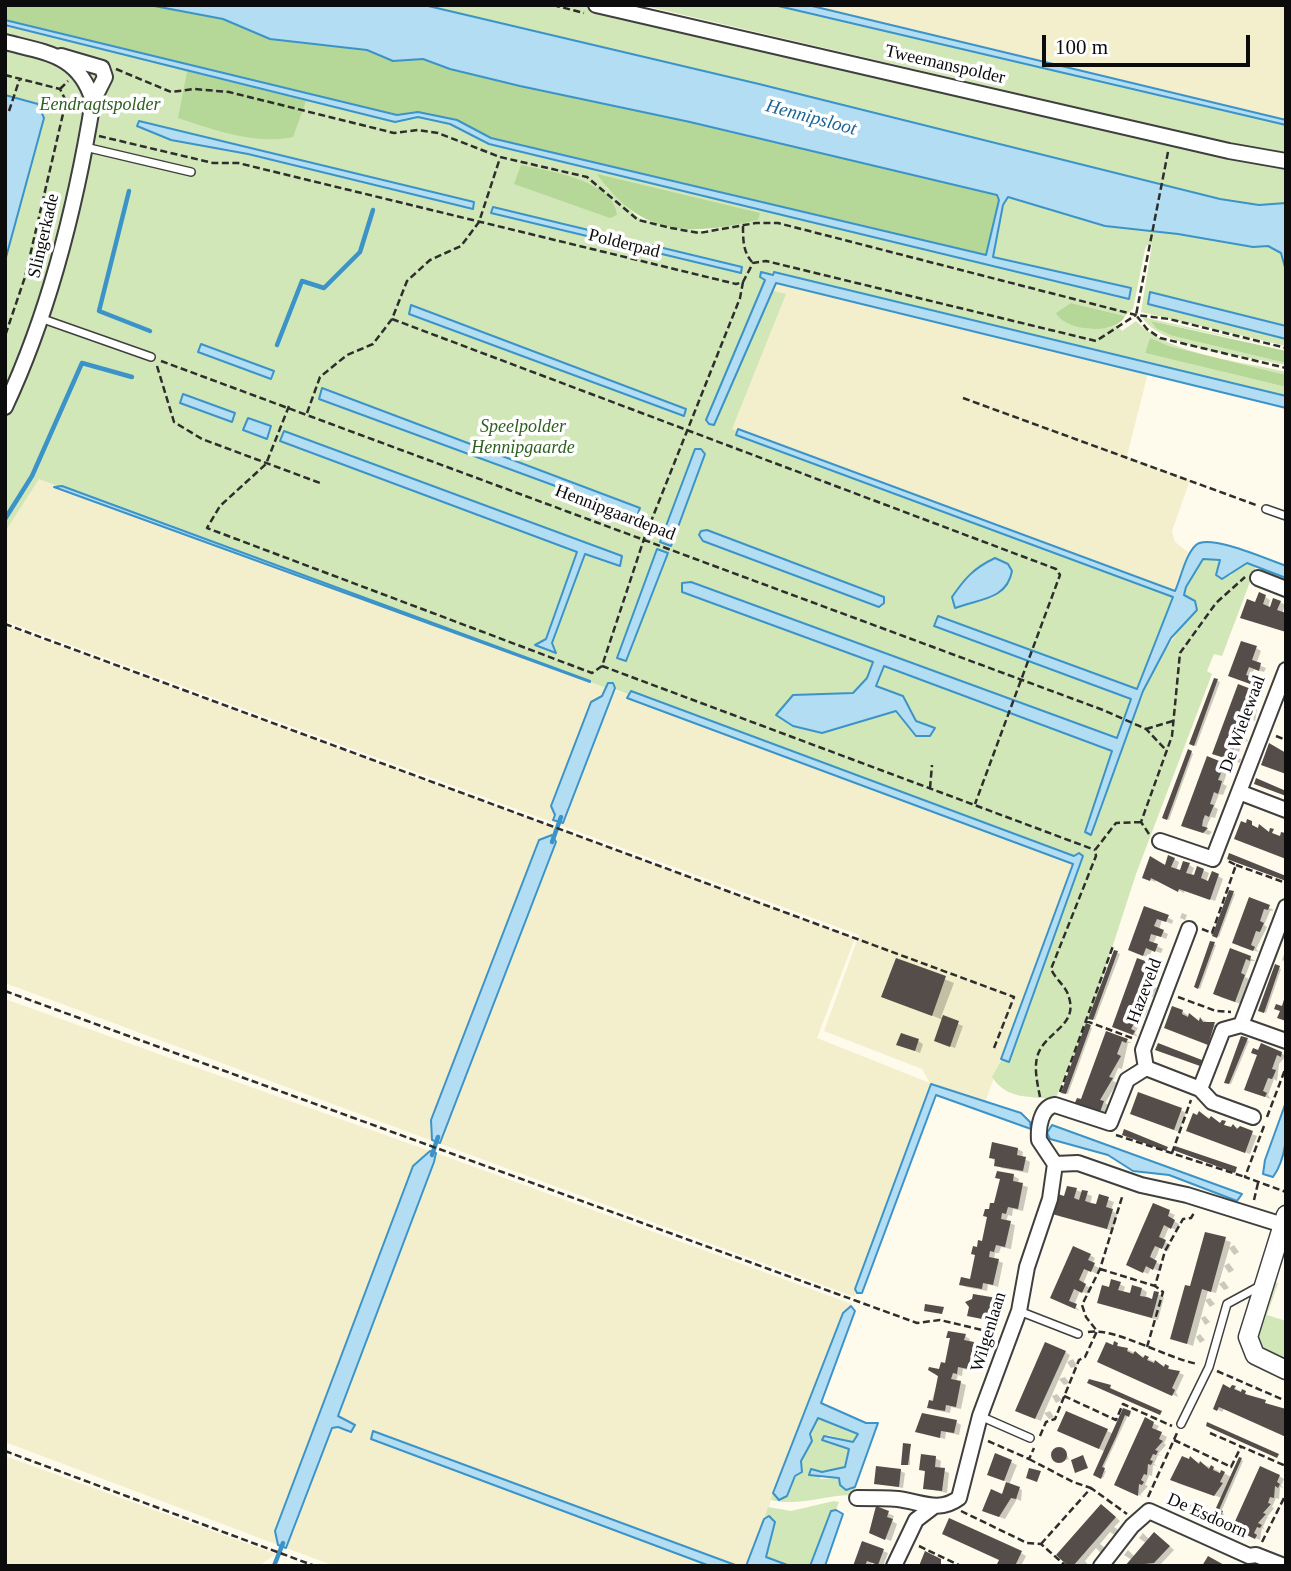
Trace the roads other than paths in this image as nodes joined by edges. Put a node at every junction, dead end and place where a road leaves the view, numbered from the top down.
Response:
1 (596, 5) edge
2 (5, 42) edge
3 (56, 55) junction
4 (93, 101) junction
5 (86, 140) junction
6 (1286, 161) edge
7 (191, 172) dead end
8 (43, 319) junction
9 (151, 357) road end
10 (5, 407) edge
11 (1266, 509) road end
12 (1286, 516) edge
13 (1258, 579) road end
14 (1286, 589) edge
15 (1286, 670) edge
16 (1239, 792) junction
17 (1286, 810) edge
18 (1160, 841) road end
19 (1286, 907) edge
20 (1189, 929) road end
21 (1243, 1021) junction
22 (1286, 1041) edge
23 (1146, 1068) junction
24 (1198, 1088) junction
25 (1253, 1117) dead end
26 (1055, 1164) junction
27 (1284, 1220) edge
28 (1264, 1284) junction
29 (1020, 1311) junction
30 (1078, 1334) road end
31 (1286, 1370) edge
32 (980, 1416) junction
33 (1181, 1423) dead end
34 (1030, 1438) dead end
35 (857, 1498) dead end
36 (933, 1507) junction
37 (1250, 1559) edge
38 (894, 1566) edge
39 (1101, 1566) edge
40 (1284, 1566) edge

1 - 6 street, Tweemanspolder
2 - 3 street
3 - 4 street
3 - 4 street, Slingerkade
4 - 5 street, Slingerkade
5 - 7 lane
5 - 8 street, Slingerkade
8 - 9 lane
8 - 10 street, Slingerkade
11 - 12 lane
13 - 14 street
15 - 16 street, De Wielewaal
16 - 17 street, De Wielewaal
16 - 18 street, De Wielewaal
19 - 21 street
20 - 23 street, Hazeveld
21 - 22 street
21 - 24 street
23 - 24 street
23 - 26 street
24 - 25 street
26 - 27 street
26 - 29 street, Wilgenlaan
27 - 28 street
28 - 31 street
28 - 33 lane
29 - 30 lane
29 - 32 street, Wilgenlaan
32 - 34 lane
32 - 36 street, Wilgenlaan
35 - 36 street
36 - 38 street
37 - 39 street, De Esdoorn
37 - 40 street, De Esdoorn

